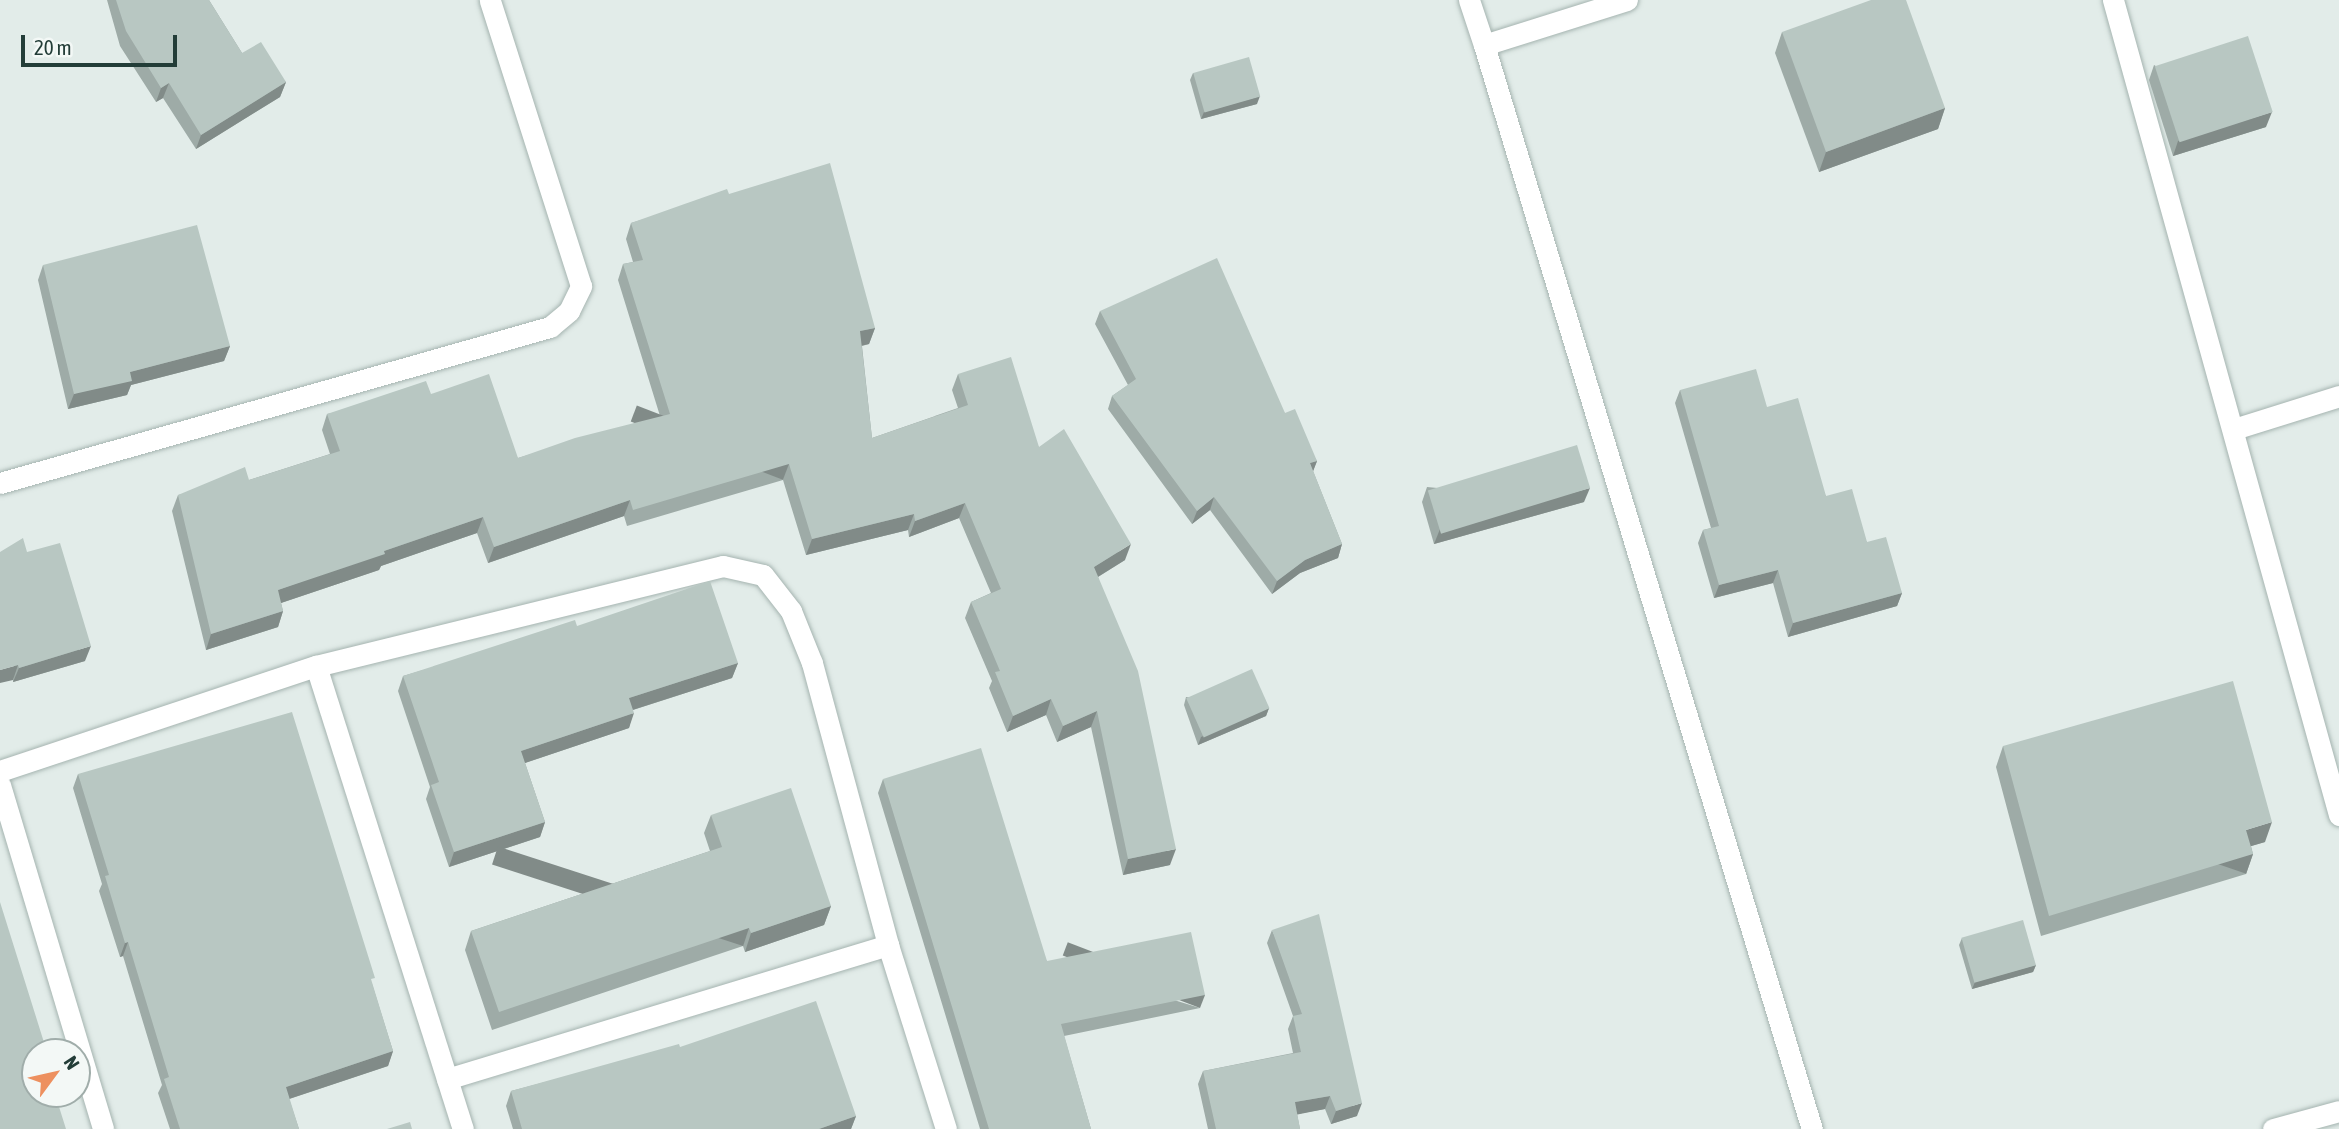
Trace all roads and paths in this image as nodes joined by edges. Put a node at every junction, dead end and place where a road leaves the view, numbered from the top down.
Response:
1 (490, 0) edge
2 (1469, 0) edge
3 (1627, 0) edge
4 (2113, 0) edge
5 (1484, 45) junction
6 (2339, 396) edge
7 (2234, 429) junction
8 (0, 483) edge
9 (316, 666) junction
10 (0, 771) edge
11 (0, 785) edge
12 (2339, 815) edge
13 (888, 945) junction
14 (447, 1079) junction
15 (2339, 1111) edge
16 (103, 1129) edge
17 (463, 1129) edge
18 (946, 1129) edge
19 (1812, 1129) edge
20 (2273, 1129) edge

1 - 8 street
2 - 5 street
3 - 5 street
4 - 7 street
5 - 19 street
6 - 7 street
7 - 12 street
9 - 10 street
9 - 13 street
9 - 14 street
11 - 16 street
13 - 14 street
13 - 18 street
14 - 17 street
15 - 20 street

